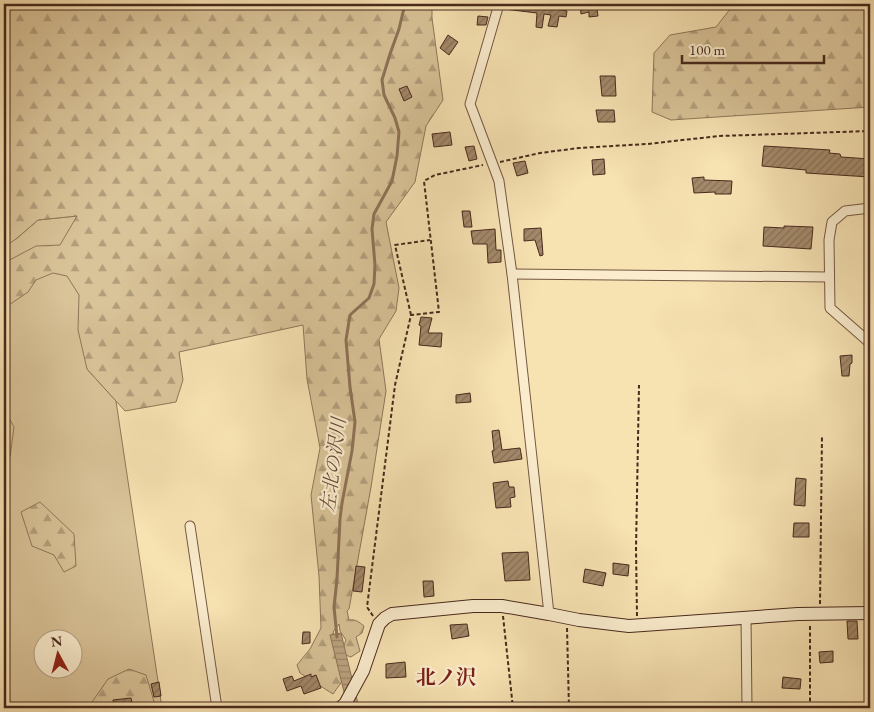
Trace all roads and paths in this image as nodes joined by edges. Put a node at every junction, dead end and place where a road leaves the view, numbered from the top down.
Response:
1 (499, 4) edge
2 (870, 131) edge
3 (493, 163) junction
4 (870, 208) edge
5 (431, 240) junction
6 (512, 274) junction
7 (830, 277) junction
8 (411, 315) junction
9 (870, 343) edge
10 (639, 385) dead end
11 (822, 435) dead end
12 (190, 526) dead end
13 (502, 606) junction
14 (870, 613) edge
15 (549, 614) junction
16 (815, 614) junction
17 (567, 618) junction
18 (746, 618) junction
19 (379, 624) junction
20 (637, 625) junction
21 (343, 705) edge
22 (217, 708) edge
23 (513, 708) edge
24 (569, 708) edge
25 (747, 708) edge
26 (810, 708) edge

1 - 3 street
2 - 3 path
3 - 5 path
3 - 6 street
4 - 7 street
5 - 8 path
5 - 8 path
6 - 7 street
6 - 15 street
7 - 9 street
8 - 19 path
10 - 20 path
11 - 16 path
12 - 22 street
13 - 15 street
13 - 19 street
13 - 23 path
14 - 16 street
15 - 17 street
16 - 18 street
16 - 26 path
17 - 20 street
17 - 24 path
18 - 20 street
18 - 25 street
19 - 21 street

